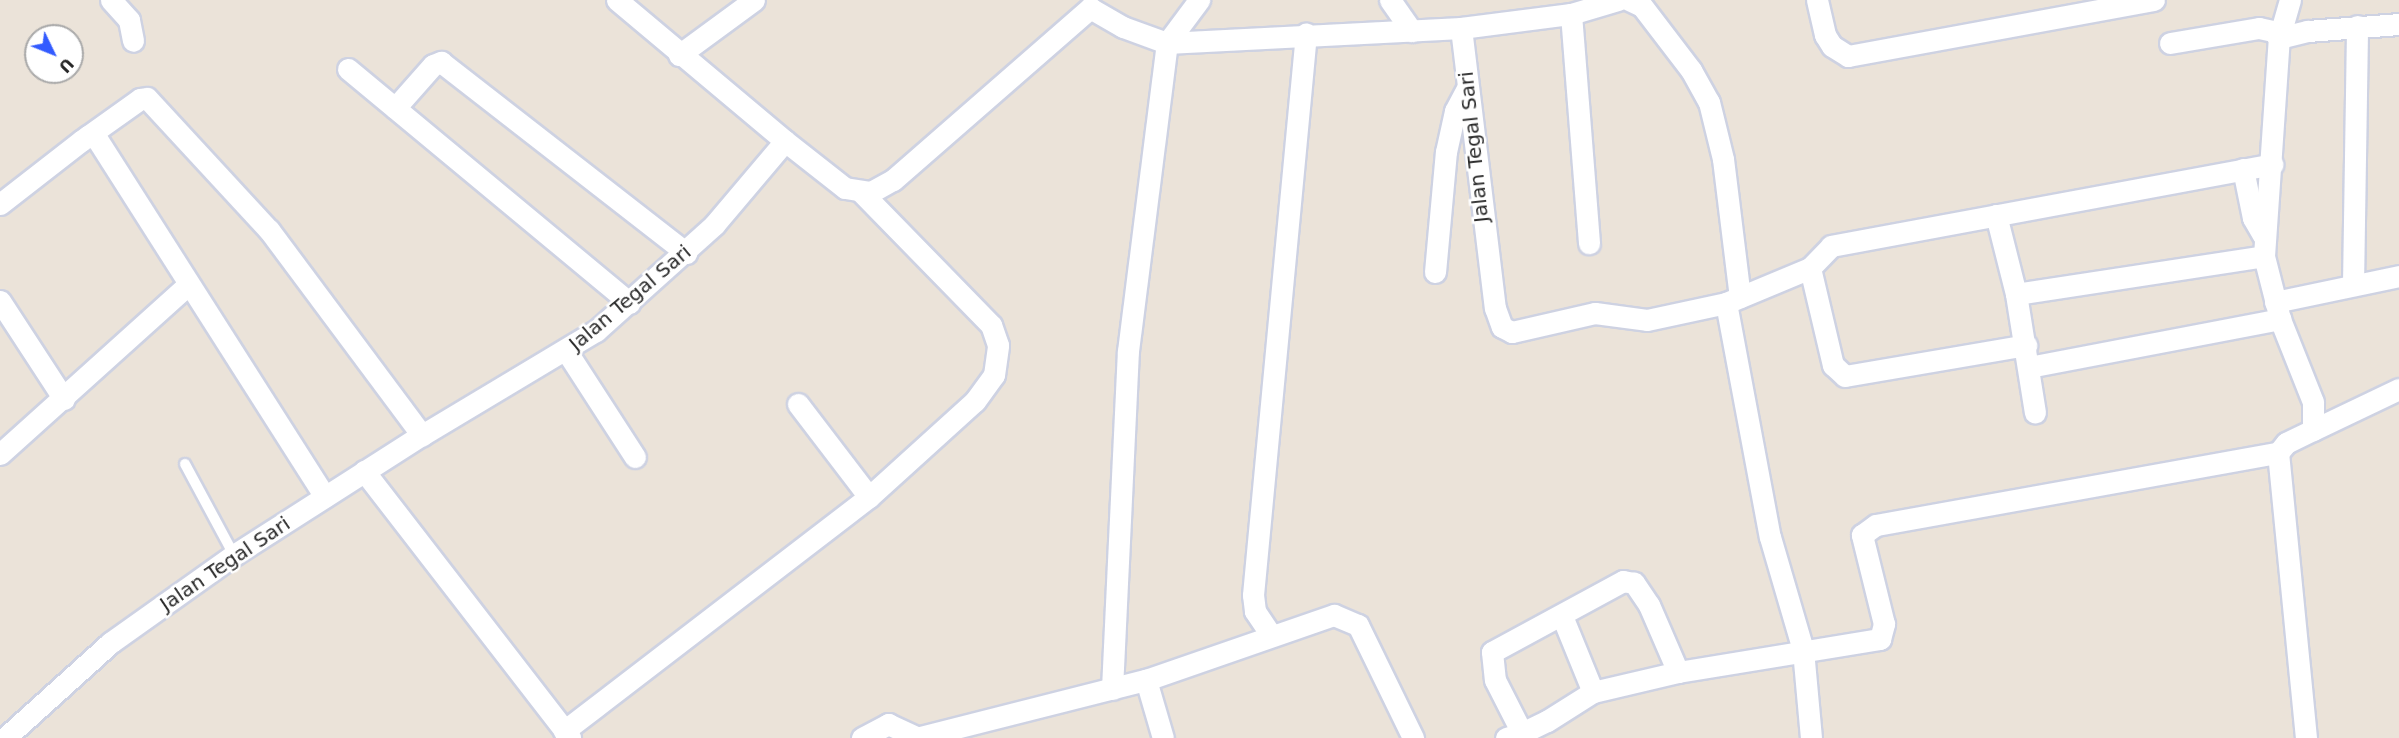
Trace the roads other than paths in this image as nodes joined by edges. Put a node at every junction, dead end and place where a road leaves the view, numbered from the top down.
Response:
1 (111, 0) edge
2 (617, 0) edge
3 (754, 0) edge
4 (1200, 0) edge
5 (1390, 0) edge
6 (1628, 0) edge
7 (1816, 0) edge
8 (2154, 0) edge
9 (2290, 0) edge
10 (1085, 4) edge
11 (1571, 14) junction
12 (2399, 24) edge
13 (2357, 26) junction
14 (1461, 28) junction
15 (1412, 31) junction
16 (1306, 33) junction
17 (2279, 38) junction
18 (132, 40) dead end
19 (1167, 43) junction
20 (2170, 43) dead end
21 (679, 55) junction
22 (348, 69) dead end
23 (1467, 87) junction
24 (395, 108) junction
25 (88, 136) junction
26 (785, 141) junction
27 (2271, 164) junction
28 (2243, 169) junction
29 (862, 193) junction
30 (0, 204) edge
31 (1996, 215) junction
32 (1589, 243) dead end
33 (2264, 246) junction
34 (687, 253) junction
35 (1810, 268) junction
36 (1435, 272) dead end
37 (2399, 276) edge
38 (188, 285) junction
39 (2353, 285) junction
40 (2016, 294) junction
41 (1733, 300) junction
42 (0, 301) edge
43 (630, 303) junction
44 (2277, 310) junction
45 (2026, 345) junction
46 (567, 352) junction
47 (2029, 367) junction
48 (2399, 389) edge
49 (64, 399) junction
50 (798, 404) dead end
51 (2035, 412) dead end
52 (2313, 430) junction
53 (422, 435) junction
54 (2278, 453) junction
55 (0, 454) edge
56 (635, 457) dead end
57 (185, 464) dead end
58 (364, 471) junction
59 (869, 496) junction
60 (326, 497) junction
61 (234, 555) junction
62 (1562, 616) junction
63 (1271, 635) junction
64 (1803, 650) junction
65 (1678, 672) junction
66 (1146, 680) junction
67 (1112, 689) junction
68 (1593, 692) junction
69 (567, 734) edge
70 (1514, 736) edge
71 (5, 738) edge
72 (862, 738) edge
73 (916, 738) edge
74 (1163, 738) edge
75 (1413, 738) edge
76 (1811, 738) edge
77 (2306, 738) edge

1 - 18 street
2 - 21 street
3 - 21 street
4 - 19 street
5 - 15 street
6 - 11 street
6 - 41 street
7 - 8 street
9 - 17 street
10 - 19 street
10 - 29 street
11 - 14 street
11 - 32 street
12 - 13 street
13 - 17 street
13 - 39 street
14 - 15 street
14 - 23 street, Jalan Tegal Sari
15 - 16 street
16 - 19 street
16 - 63 street
17 - 20 street
17 - 27 street
19 - 67 street
21 - 26 street
22 - 24 street
23 - 36 street
23 - 41 street, Jalan Tegal Sari
24 - 34 street
24 - 43 street
25 - 30 street
25 - 38 street
25 - 53 street
26 - 29 street
26 - 34 street, Jalan Tegal Sari
27 - 28 street
27 - 33 street
28 - 31 street
28 - 33 street
29 - 59 street
31 - 35 street
31 - 40 street
33 - 40 street
33 - 44 street
34 - 43 street, Jalan Tegal Sari
35 - 41 street
35 - 45 street
37 - 39 street
38 - 49 street
38 - 60 street
39 - 44 street
40 - 45 street
41 - 64 street
42 - 49 street
43 - 46 street, Jalan Tegal Sari
44 - 47 street
44 - 52 street
45 - 47 street
46 - 53 street, Jalan Tegal Sari
46 - 56 street
47 - 51 street
48 - 52 street
49 - 55 street
50 - 59 street
52 - 54 street
53 - 58 street, Jalan Tegal Sari
54 - 64 street
54 - 77 street
57 - 61 lane
58 - 60 street, Jalan Tegal Sari
58 - 69 street
59 - 69 street
60 - 61 street, Jalan Tegal Sari
61 - 71 street, Jalan Tegal Sari
62 - 65 street
62 - 68 street
62 - 70 street
63 - 66 street
63 - 75 street
64 - 65 street
64 - 76 street
65 - 68 street
66 - 67 street
66 - 74 street
67 - 73 street
68 - 70 street
72 - 73 street

